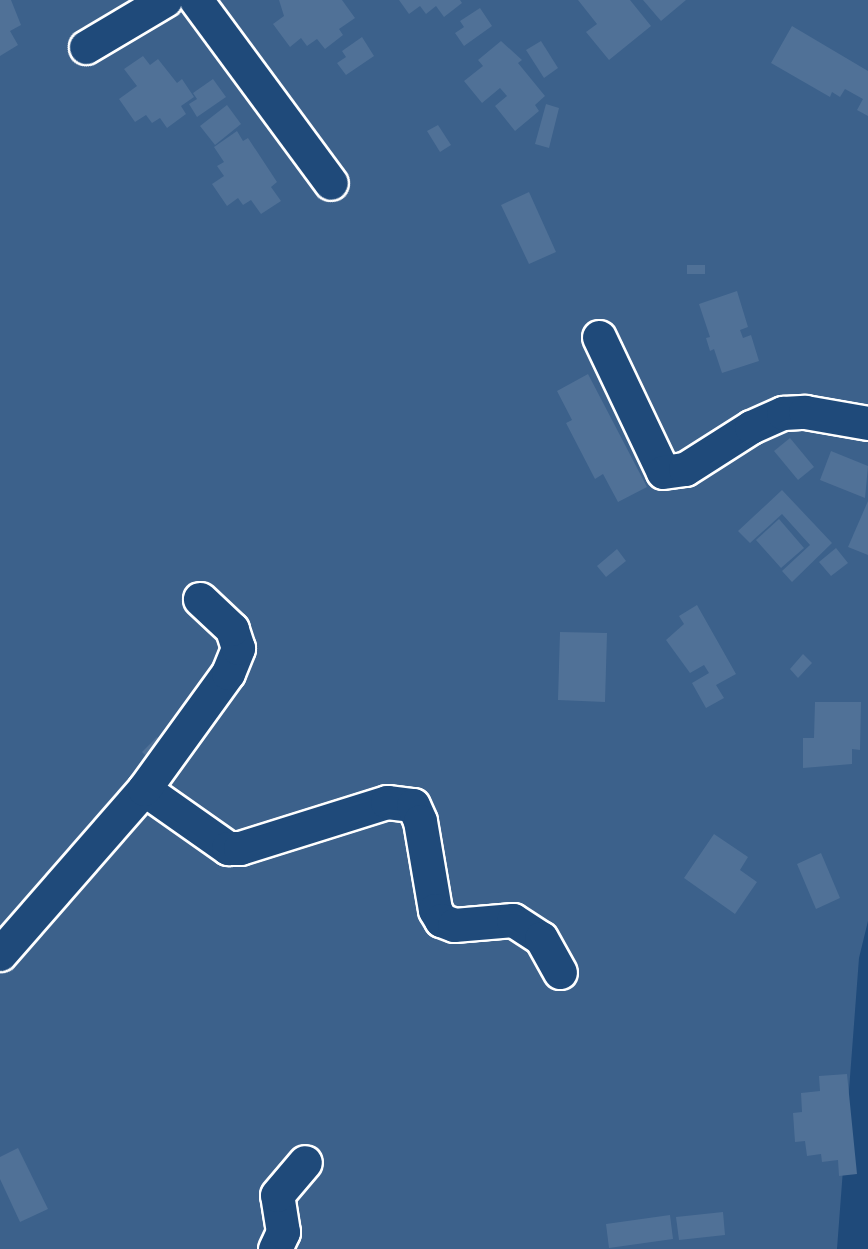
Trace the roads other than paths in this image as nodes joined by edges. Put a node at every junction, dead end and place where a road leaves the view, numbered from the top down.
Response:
1 (165, 0) edge
2 (196, 0) edge
3 (86, 47) dead end
4 (331, 183) dead end
5 (599, 337) dead end
6 (868, 423) edge
7 (200, 599) dead end
8 (144, 789) junction
9 (0, 954) edge
10 (560, 972) dead end
11 (305, 1162) dead end
12 (275, 1249) edge

1 - 3 street
2 - 4 street
5 - 6 street
7 - 8 street
8 - 9 street
8 - 10 street
11 - 12 street

